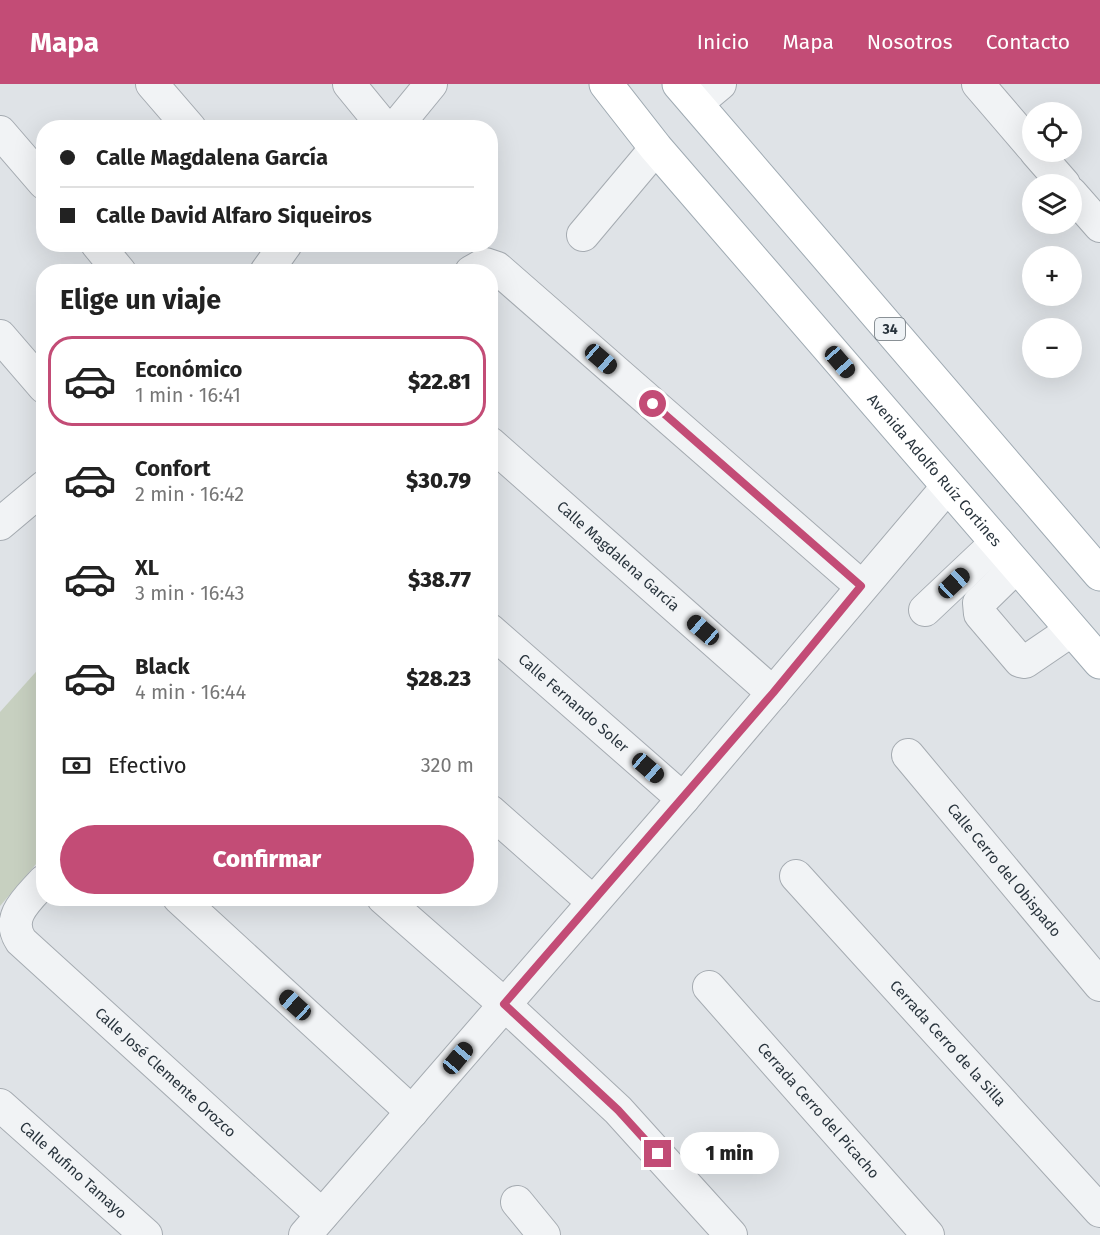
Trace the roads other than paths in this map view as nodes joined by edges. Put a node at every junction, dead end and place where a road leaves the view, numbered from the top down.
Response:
1 (152, 84) edge
2 (349, 84) edge
3 (431, 84) edge
4 (606, 84) edge
5 (978, 84) edge
6 (698, 91) edge
7 (183, 120) edge
8 (378, 120) edge
9 (402, 120) edge
10 (0, 132) edge
11 (1022, 135) edge
12 (656, 148) junction
13 (1045, 162) edge
14 (36, 174) edge
15 (1055, 174) edge
16 (1082, 206) edge
17 (1100, 226) edge
18 (583, 236) dead end
19 (104, 252) edge
20 (113, 264) edge
21 (498, 269) edge
22 (0, 336) edge
23 (36, 378) edge
24 (498, 450) edge
25 (948, 486) junction
26 (36, 494) edge
27 (0, 524) edge
28 (1007, 554) junction
29 (1097, 564) edge
30 (861, 586) junction
31 (925, 610) dead end
32 (1072, 630) junction
33 (498, 637) edge
34 (1100, 662) edge
35 (773, 693) junction
36 (908, 755) dead end
37 (683, 798) junction
38 (498, 818) edge
39 (796, 876) dead end
40 (36, 890) edge
41 (593, 902) junction
42 (188, 906) edge
43 (391, 906) edge
44 (1100, 986) edge
45 (710, 987) dead end
46 (504, 1004) junction
47 (0, 1105) edge
48 (412, 1112) junction
49 (516, 1202) dead end
50 (1100, 1211) edge
51 (313, 1225) edge
52 (146, 1235) edge
53 (544, 1235) edge
54 (731, 1235) edge
55 (928, 1235) edge

1 - 7 street
2 - 8 street
3 - 9 street
4 - 12 main road, Avenida Adolfo Ruíz Cortines
5 - 11 street
6 - 29 main road, 34
10 - 14 street
12 - 18 street
12 - 25 main road, Avenida Adolfo Ruíz Cortines
13 - 15 street
16 - 17 street
19 - 20 street
21 - 30 street
22 - 23 street
24 - 35 street, Calle Magdalena García
25 - 28 main road, Avenida Adolfo Ruíz Cortines
25 - 30 street
26 - 27 street
28 - 31 street
28 - 32 main road, Avenida Adolfo Ruíz Cortines
28 - 32 street
30 - 35 street
32 - 34 main road, Avenida Adolfo Ruíz Cortines
33 - 37 street, Calle Fernando Soler
35 - 37 street
36 - 44 street, Calle Cerro del Obispado
37 - 41 street
38 - 41 street
39 - 50 street, Cerrada Cerro de la Silla
40 - 51 street, Calle José Clemente Orozco
41 - 46 street
42 - 48 street
43 - 46 street
45 - 55 street, Cerrada Cerro del Picacho
46 - 48 street
46 - 54 street
47 - 52 street, Calle Rufino Tamayo
48 - 51 street
49 - 53 street

